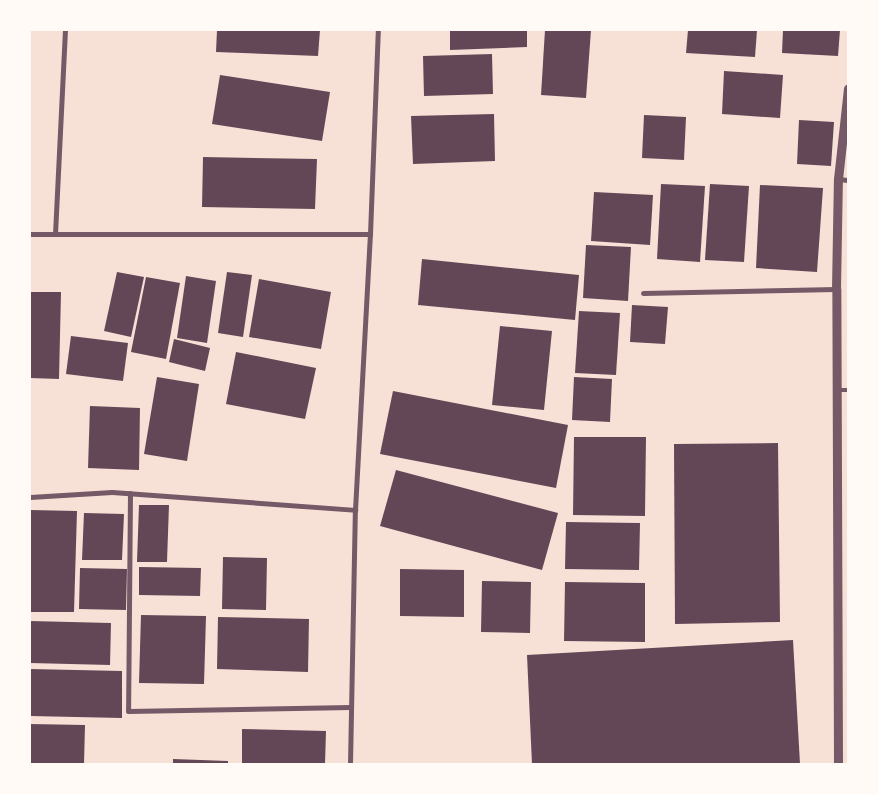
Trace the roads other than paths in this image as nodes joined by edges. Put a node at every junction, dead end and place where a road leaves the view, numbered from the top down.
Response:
1 (65, 30) edge
2 (378, 30) edge
3 (848, 89) edge
4 (838, 179) junction
5 (848, 180) edge
6 (30, 234) edge
7 (55, 234) junction
8 (370, 234) junction
9 (836, 289) junction
10 (643, 292) dead end
11 (836, 390) junction
12 (848, 390) edge
13 (130, 493) junction
14 (30, 497) edge
15 (355, 510) junction
16 (351, 707) junction
17 (350, 764) edge
18 (838, 764) edge

1 - 7 street
2 - 8 street
3 - 4 street
4 - 5 street
4 - 9 street
6 - 7 street
7 - 8 street
8 - 15 street
9 - 10 street
9 - 11 street
11 - 12 lane
11 - 18 street
13 - 14 street
13 - 15 street
13 - 16 street
15 - 16 street
16 - 17 street

